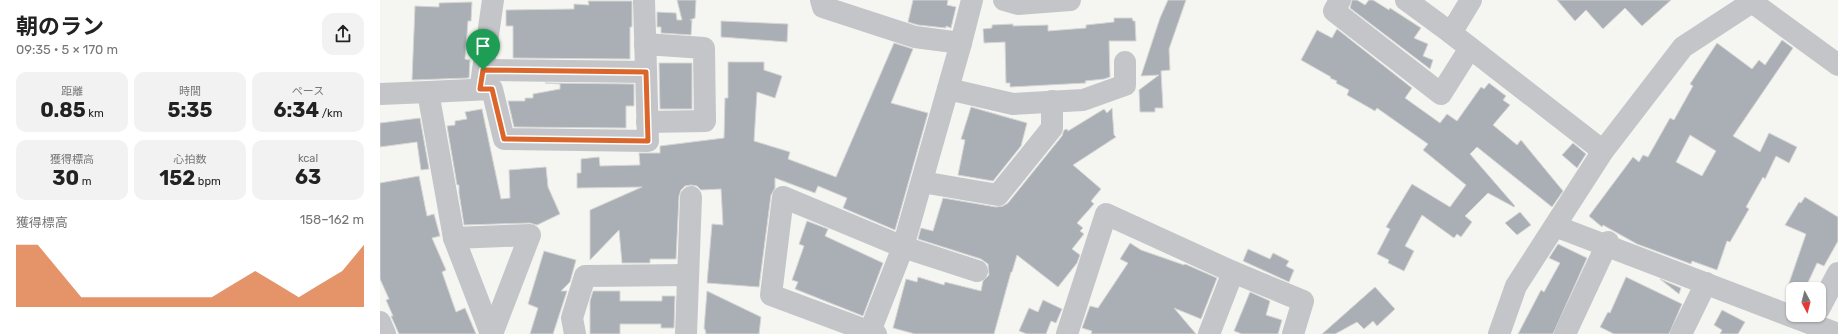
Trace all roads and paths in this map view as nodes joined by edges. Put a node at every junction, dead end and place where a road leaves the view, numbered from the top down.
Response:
1 (493, 0) edge
2 (644, 0) edge
3 (820, 0) edge
4 (972, 0) edge
5 (1004, 0) edge
6 (1070, 0) edge
7 (1340, 0) edge
8 (1406, 0) edge
9 (1471, 0) edge
10 (1754, 1) edge
11 (1451, 34) junction
12 (961, 43) junction
13 (645, 44) junction
14 (1470, 48) junction
15 (1125, 62) dead end
16 (1838, 65) edge
17 (646, 72) junction
18 (482, 80) junction
19 (948, 89) junction
20 (428, 92) junction
21 (380, 94) edge
22 (1052, 101) junction
23 (647, 122) junction
24 (1603, 151) junction
25 (922, 182) junction
26 (691, 197) dead end
27 (1554, 226) junction
28 (454, 238) junction
29 (1607, 243) junction
30 (904, 247) junction
31 (977, 271) dead end
32 (1233, 272) junction
33 (1838, 273) edge
34 (688, 275) junction
35 (1706, 283) junction
36 (1826, 296) edge
37 (1786, 311) edge
38 (380, 322) edge
39 (1817, 322) edge
40 (872, 333) edge
41 (385, 334) edge
42 (492, 334) edge
43 (575, 334) edge
44 (686, 334) edge
45 (1067, 334) edge
46 (1209, 334) edge
47 (1293, 334) edge
48 (1499, 334) edge
49 (1565, 334) edge
50 (1681, 334) edge
51 (1838, 334) edge

1 - 18 street
2 - 13 street
3 - 12 street
4 - 12 street
5 - 6 street
7 - 14 street
8 - 11 street
9 - 11 street
10 - 16 street
10 - 24 street
11 - 14 street
12 - 19 street
13 - 17 street
13 - 23 street
14 - 24 street
15 - 22 street
17 - 18 street
17 - 23 street
18 - 20 street
18 - 23 street
19 - 22 street
19 - 25 street
20 - 21 street
20 - 28 street
22 - 25 street
24 - 27 street
25 - 30 street
26 - 34 street
27 - 29 street
27 - 48 street
28 - 42 street
28 - 42 street
29 - 35 street
29 - 49 street
30 - 31 street
30 - 40 street
30 - 40 street
32 - 45 street
32 - 46 street
32 - 47 street
33 - 36 street
34 - 43 street
34 - 44 street
35 - 37 street
35 - 50 street
38 - 41 street
39 - 51 street

